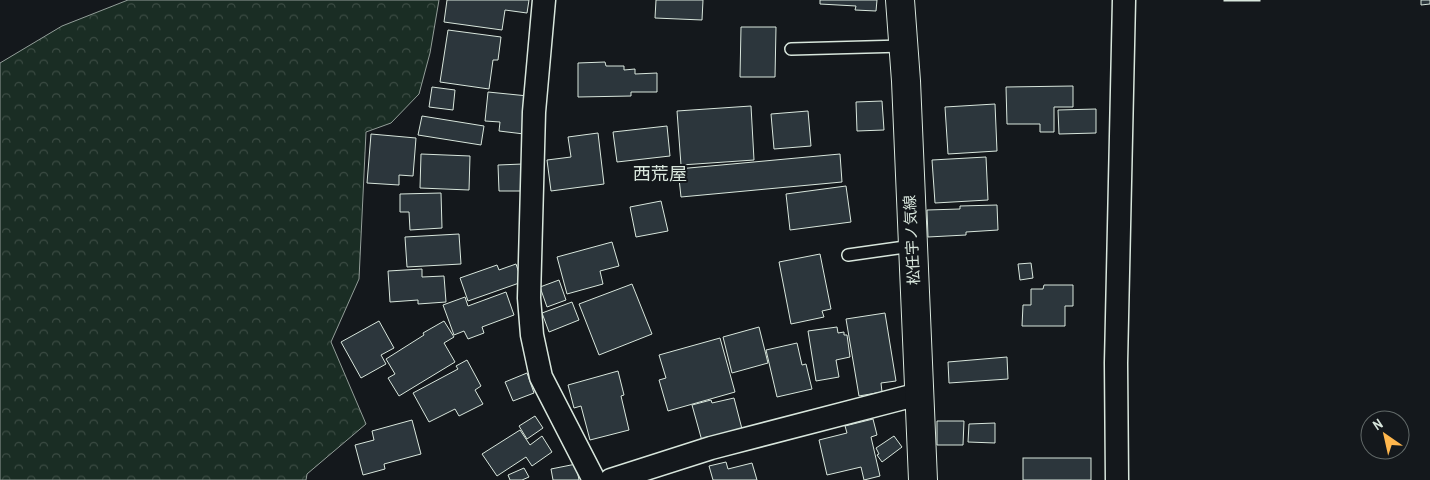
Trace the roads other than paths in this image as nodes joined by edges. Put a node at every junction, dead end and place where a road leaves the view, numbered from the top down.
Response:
1 (544, 0) edge
2 (900, 0) edge
3 (1124, 0) edge
4 (903, 46) junction
5 (790, 49) dead end
6 (912, 246) junction
7 (848, 255) dead end
8 (919, 394) junction
9 (594, 480) edge
10 (611, 480) edge
11 (923, 480) edge
12 (1117, 480) edge

1 - 9 street
2 - 4 main road, 松任宇ノ気線
3 - 12 street
4 - 5 lane
4 - 6 main road, 松任宇ノ気線
6 - 7 lane
6 - 8 main road, 松任宇ノ気線
8 - 10 street
8 - 11 main road, 松任宇ノ気線

